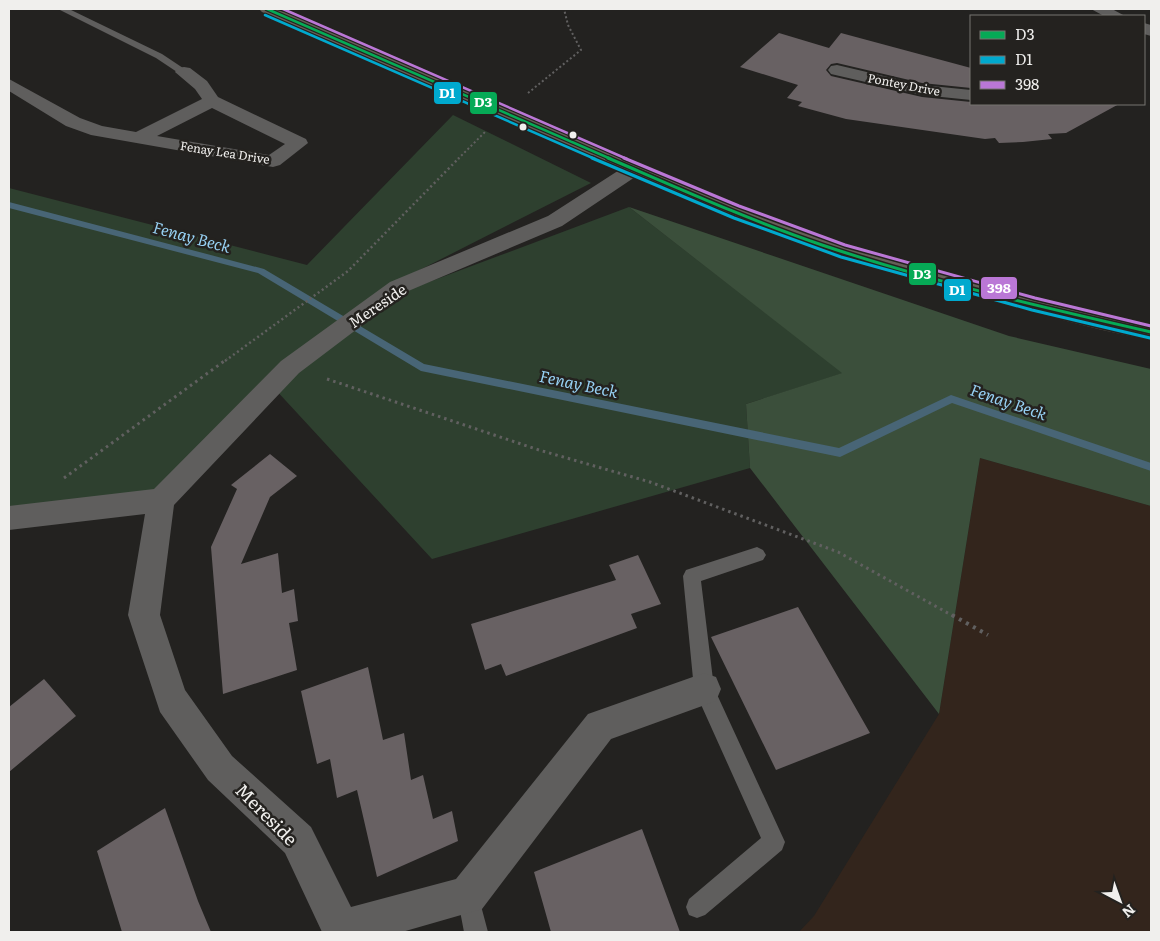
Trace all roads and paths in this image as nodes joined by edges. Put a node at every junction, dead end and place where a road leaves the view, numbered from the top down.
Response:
1 (62, 9) edge
2 (267, 9) edge
3 (564, 9) edge
4 (837, 70) dead end
5 (184, 72) joint
6 (9, 84) edge
7 (970, 95) edge
8 (212, 101) junction
9 (505, 112) junction
10 (138, 138) junction
11 (634, 169) junction
12 (1151, 332) edge
13 (290, 367) junction
14 (57, 483) dead end
15 (161, 500) junction
16 (9, 518) edge
17 (757, 555) dead end
18 (988, 634) dead end
19 (704, 689) junction
20 (468, 895) junction
21 (697, 907) dead end
22 (476, 932) edge

1 - 5 lane
2 - 9 highway
3 - 9 path
4 - 7 street, Pontey Drive
5 - 8 street, Fenay Lea Drive
6 - 10 street, Fenay Lea Drive
8 - 10 street, Fenay Lea Drive
8 - 10 street, Fenay Lea Drive
9 - 11 highway
9 - 14 path
11 - 12 highway
11 - 13 street, Mereside
13 - 15 street, Mereside
13 - 18 path
15 - 16 street
15 - 20 street, Mereside
17 - 19 lane
19 - 20 street
19 - 21 lane
20 - 22 lane

